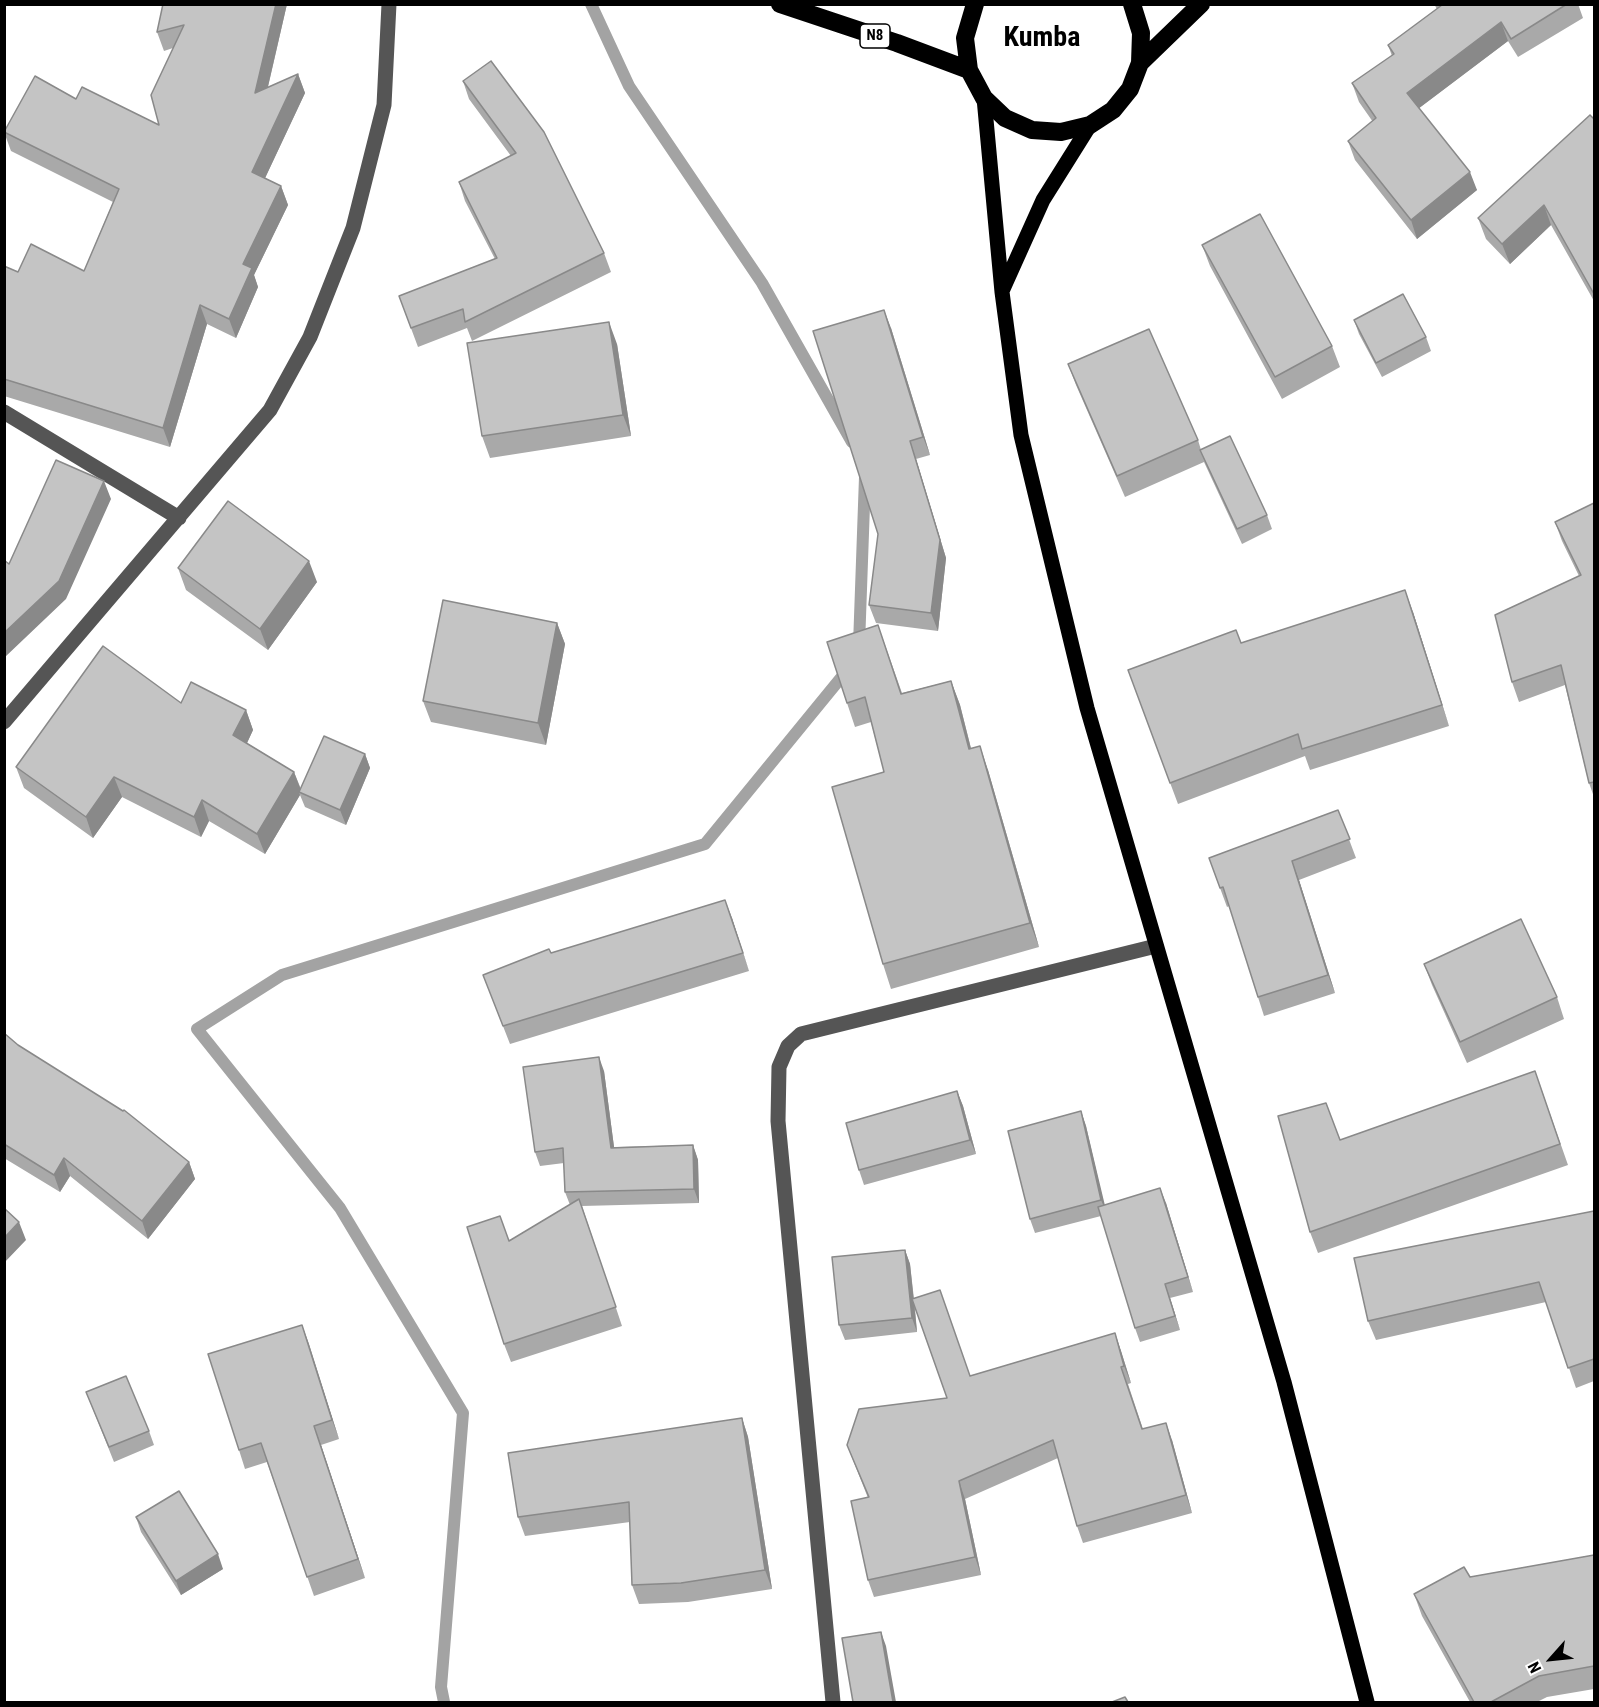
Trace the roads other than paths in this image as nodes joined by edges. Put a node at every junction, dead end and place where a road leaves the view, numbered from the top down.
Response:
1 (389, 4) edge
2 (780, 4) edge
3 (975, 4) edge
4 (1132, 4) edge
5 (1201, 4) edge
6 (1140, 63) junction
7 (969, 70) junction
8 (984, 98) junction
9 (1090, 125) junction
10 (1002, 292) junction
11 (4, 412) edge
12 (179, 518) junction
13 (4, 722) edge
14 (1156, 946) junction
15 (833, 1702) edge
16 (1367, 1702) edge

1 - 12 street
2 - 7 highway, N8
3 - 7 highway
4 - 6 highway
5 - 6 highway
6 - 9 highway
7 - 8 highway
8 - 9 highway
8 - 10 main road
9 - 10 main road
10 - 14 main road
11 - 12 street
12 - 13 street
14 - 15 street
14 - 16 main road

